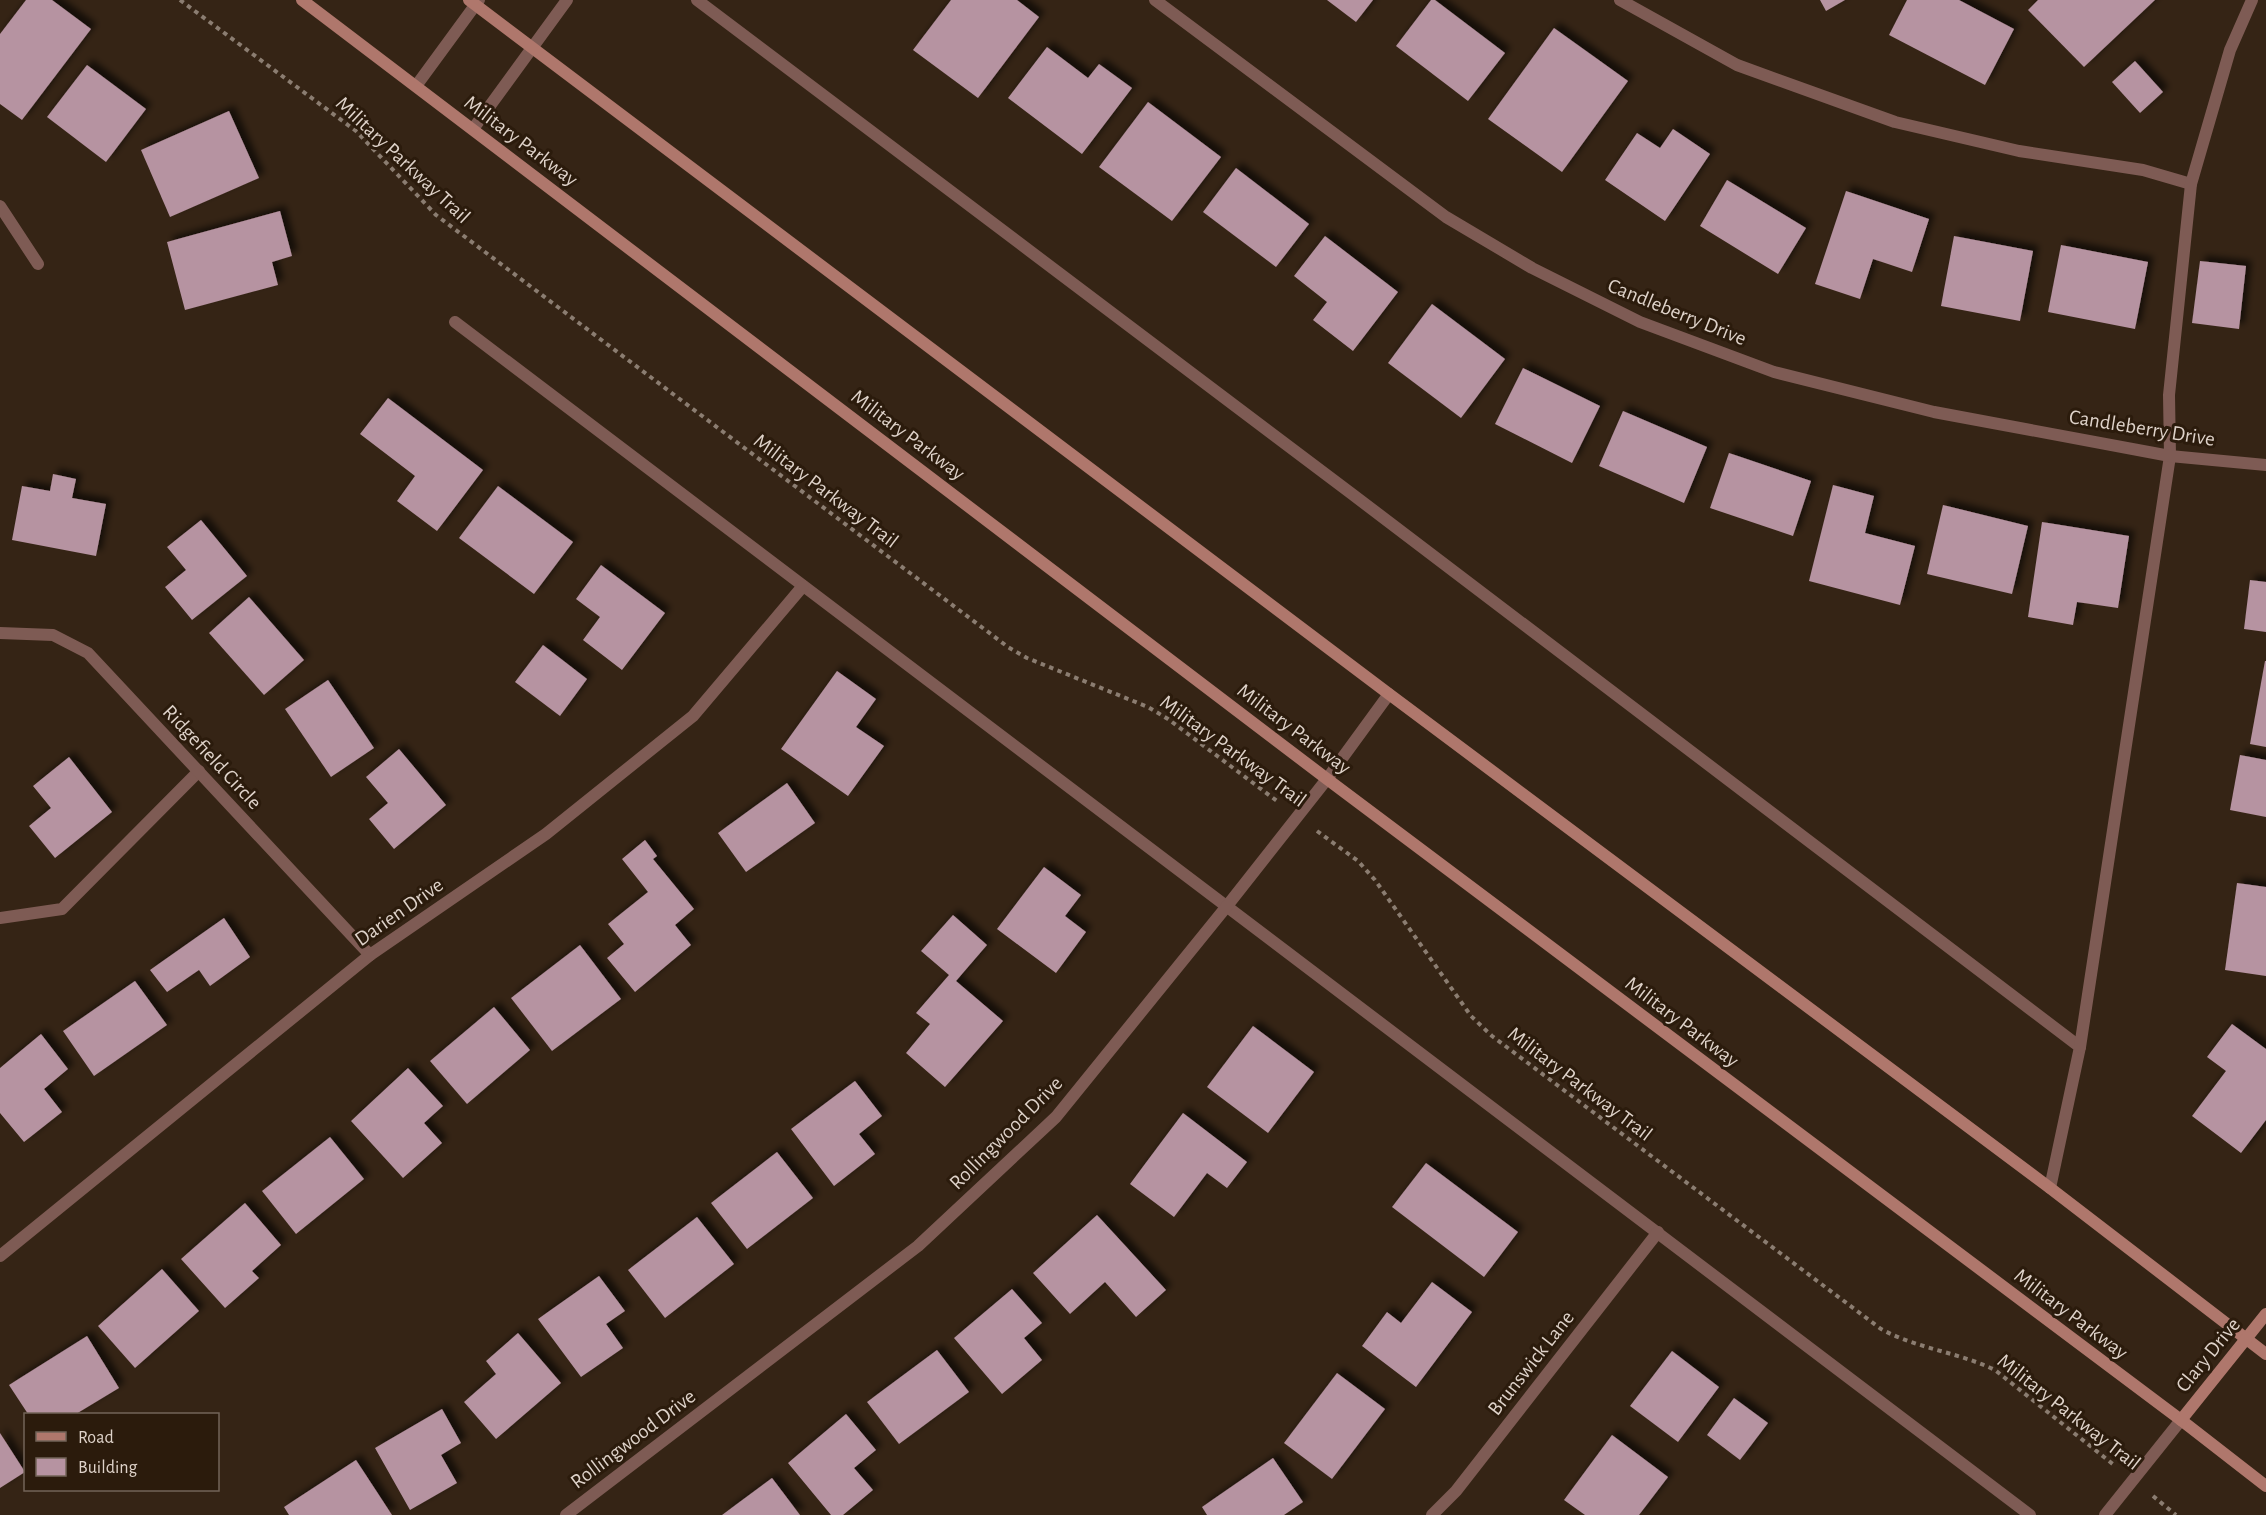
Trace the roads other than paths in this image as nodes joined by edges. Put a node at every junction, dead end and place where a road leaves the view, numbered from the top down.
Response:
1 (302, 0) edge
2 (567, 0) edge
3 (697, 0) edge
4 (1155, 0) edge
5 (1620, 0) edge
6 (2252, 0) edge
7 (474, 2) edge
8 (533, 48) junction
9 (416, 86) junction
10 (474, 129) junction
11 (2191, 184) junction
12 (0, 206) edge
13 (38, 264) dead end
14 (455, 322) dead end
15 (2170, 456) junction
16 (2266, 465) edge
17 (803, 586) junction
18 (0, 633) edge
19 (1389, 694) junction
20 (199, 771) junction
21 (1327, 779) junction
22 (1227, 906) junction
23 (0, 918) edge
24 (370, 955) junction
25 (2080, 1047) junction
26 (2050, 1188) junction
27 (1658, 1232) junction
28 (0, 1256) edge
29 (2266, 1314) edge
30 (2246, 1339) junction
31 (2266, 1354) edge
32 (2181, 1420) junction
33 (2266, 1486) edge
34 (566, 1515) edge
35 (1432, 1515) edge
36 (2030, 1515) edge
37 (2105, 1515) edge

1 - 9 main road, Military Parkway
2 - 8 street
3 - 25 street
4 - 15 street, Candleberry Drive
5 - 11 street
6 - 11 street
7 - 8 main road
7 - 9 street
8 - 10 street
8 - 19 main road
9 - 10 main road, Military Parkway
10 - 21 main road, Military Parkway
11 - 15 street
12 - 13 street
14 - 17 street
15 - 16 street, Candleberry Drive
15 - 25 street
17 - 22 street
17 - 24 street, Darien Drive
18 - 20 street, Ridgefield Circle
19 - 21 street, Rollingwood Drive
19 - 26 main road
20 - 23 street
20 - 24 street, Ridgefield Circle
21 - 22 street, Rollingwood Drive
21 - 32 main road, Military Parkway
22 - 27 street
22 - 34 street, Rollingwood Drive
24 - 28 street, Darien Drive
25 - 26 street
26 - 30 main road
27 - 35 street, Brunswick Lane
27 - 36 street
29 - 30 main road, Clary Drive
30 - 31 main road
30 - 32 main road, Clary Drive
32 - 33 main road, Military Parkway
32 - 37 street

